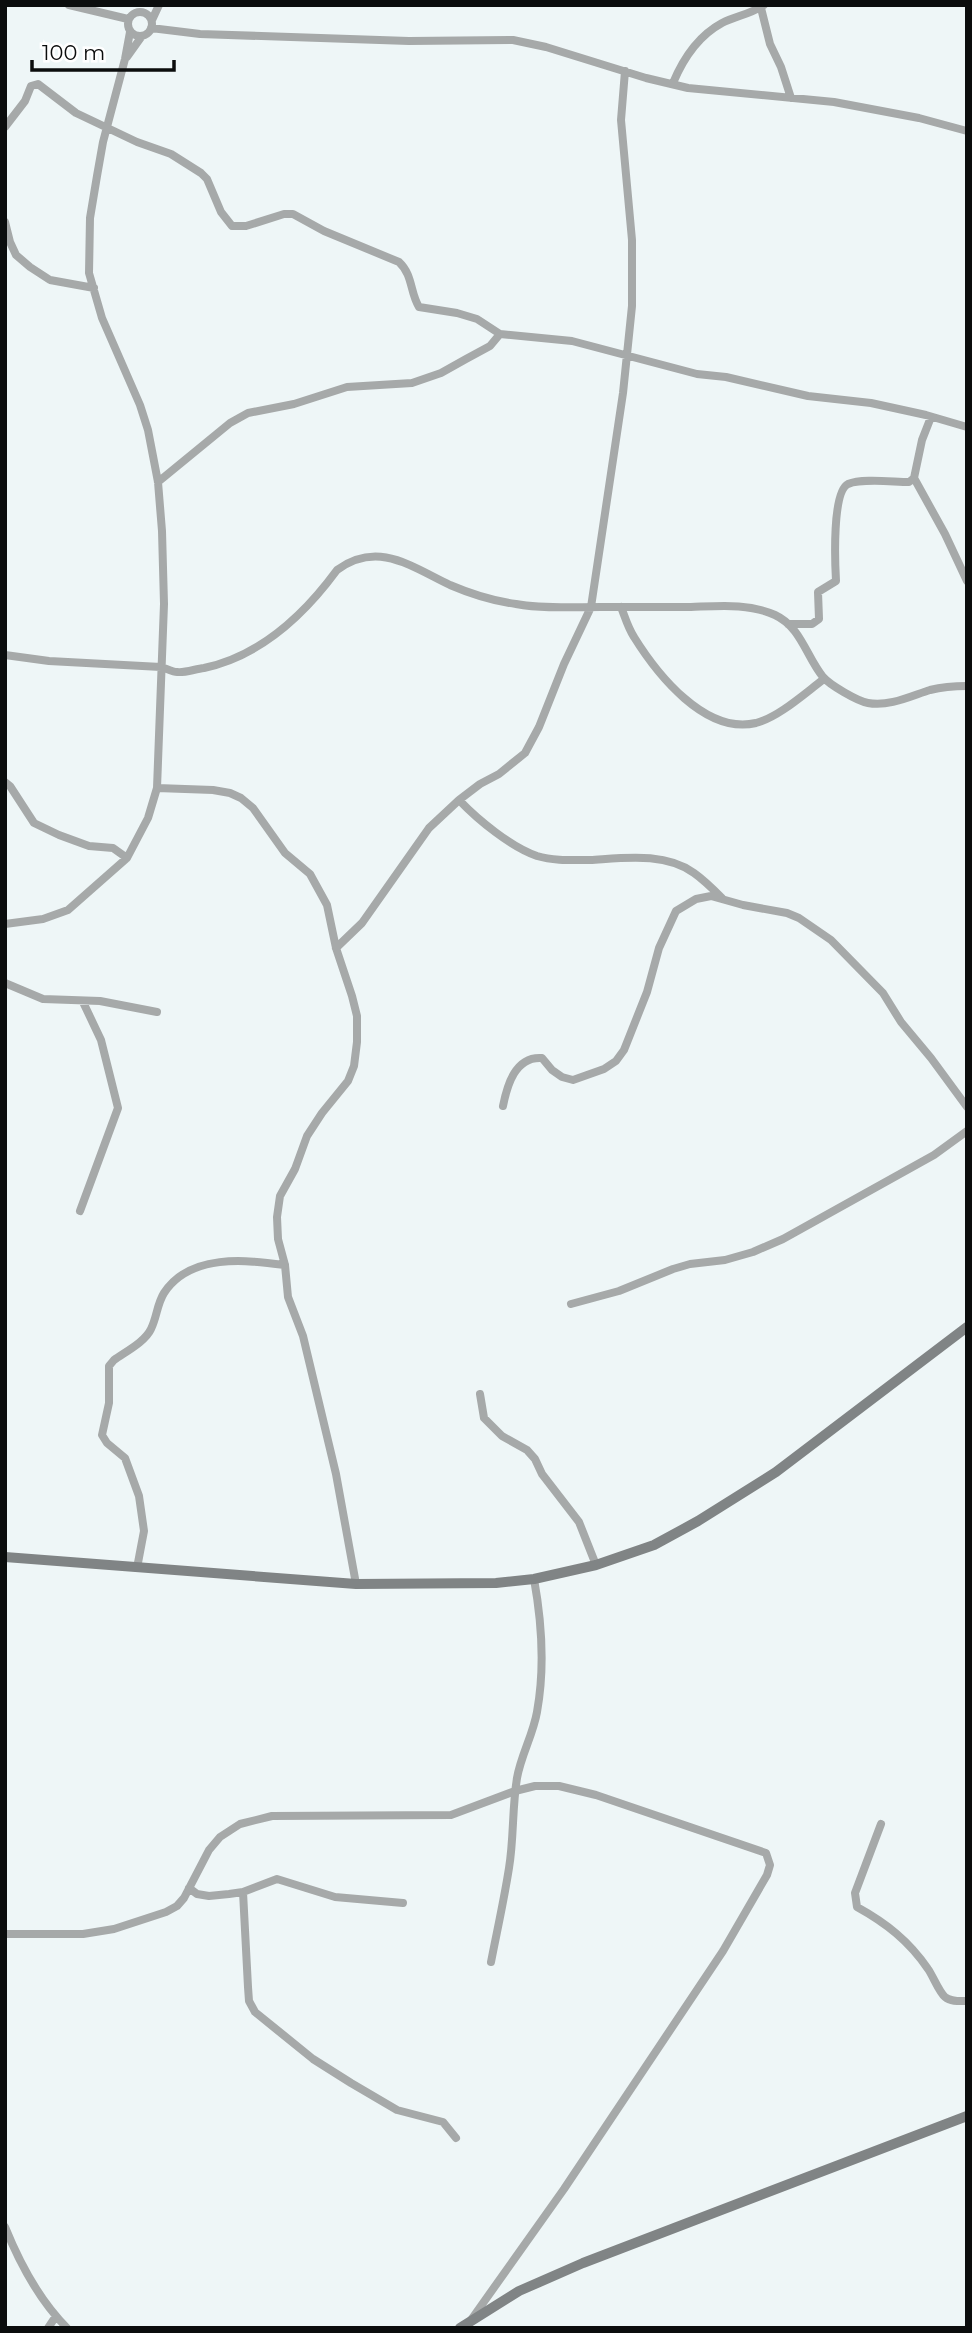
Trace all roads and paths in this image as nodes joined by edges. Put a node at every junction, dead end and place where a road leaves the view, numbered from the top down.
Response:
1 (69, 5) edge
2 (159, 5) edge
3 (762, 6) edge
4 (143, 8) edge
5 (128, 19) junction
6 (151, 24) junction
7 (130, 32) junction
8 (142, 36) junction
9 (125, 59) junction
10 (625, 71) junction
11 (673, 83) junction
12 (791, 98) junction
13 (5, 127) edge
14 (107, 128) junction
15 (967, 131) edge
16 (5, 222) edge
17 (94, 288) junction
18 (500, 334) junction
19 (626, 355) junction
20 (931, 417) junction
21 (967, 428) edge
22 (914, 478) junction
23 (158, 482) junction
24 (967, 581) edge
25 (591, 607) junction
26 (621, 607) junction
27 (788, 624) junction
28 (5, 655) edge
29 (161, 667) junction
30 (824, 679) junction
31 (967, 686) edge
32 (5, 782) edge
33 (157, 788) junction
34 (459, 800) junction
35 (127, 858) junction
36 (724, 900) junction
37 (5, 924) edge
38 (336, 948) junction
39 (5, 983) edge
40 (83, 1002) junction
41 (157, 1012) dead end
42 (503, 1106) dead end
43 (967, 1107) edge
44 (967, 1131) edge
45 (80, 1211) dead end
46 (285, 1265) junction
47 (571, 1304) dead end
48 (967, 1327) edge
49 (480, 1394) dead end
50 (5, 1557) edge
51 (596, 1565) junction
52 (137, 1568) junction
53 (534, 1579) junction
54 (356, 1584) junction
55 (515, 1791) junction
56 (881, 1824) dead end
57 (189, 1888) junction
58 (243, 1892) junction
59 (403, 1903) dead end
60 (5, 1934) edge
61 (491, 1962) dead end
62 (967, 2001) edge
63 (967, 2116) edge
64 (456, 2138) dead end
65 (5, 2227) edge
66 (56, 2316) junction
67 (471, 2320) junction
68 (48, 2328) edge
69 (67, 2328) edge
70 (460, 2328) edge

1 - 5 street
2 - 6 street
3 - 11 street
3 - 12 street
4 - 5 street
4 - 6 street
5 - 7 street
6 - 8 street
6 - 10 street
7 - 8 street
7 - 9 street
8 - 9 street
9 - 14 street
10 - 11 street
10 - 19 street
11 - 12 street
12 - 15 street
13 - 14 street
14 - 17 street
14 - 18 street
16 - 17 street
17 - 23 street
18 - 19 street
18 - 23 street
19 - 20 street
19 - 25 street
20 - 21 street
20 - 22 street
22 - 24 street
22 - 27 street
23 - 29 street
25 - 26 street
25 - 29 street
25 - 34 street
26 - 27 street
26 - 30 street
27 - 30 street
28 - 29 street
29 - 33 street
30 - 31 street
32 - 35 street
33 - 35 street
33 - 38 street
34 - 36 street
34 - 38 street
35 - 37 street
36 - 42 street
36 - 43 street
38 - 46 street
39 - 40 street
40 - 41 street
40 - 45 street
44 - 47 street
46 - 52 street
46 - 54 street
48 - 51 main road
49 - 51 street
50 - 52 main road
51 - 53 main road
52 - 54 main road
53 - 54 main road
53 - 55 street
55 - 57 street
55 - 61 street
55 - 67 street
56 - 62 street
57 - 58 street
57 - 60 street
58 - 59 street
58 - 64 street
63 - 67 main road
65 - 66 street
66 - 68 street
66 - 69 street
67 - 70 main road

